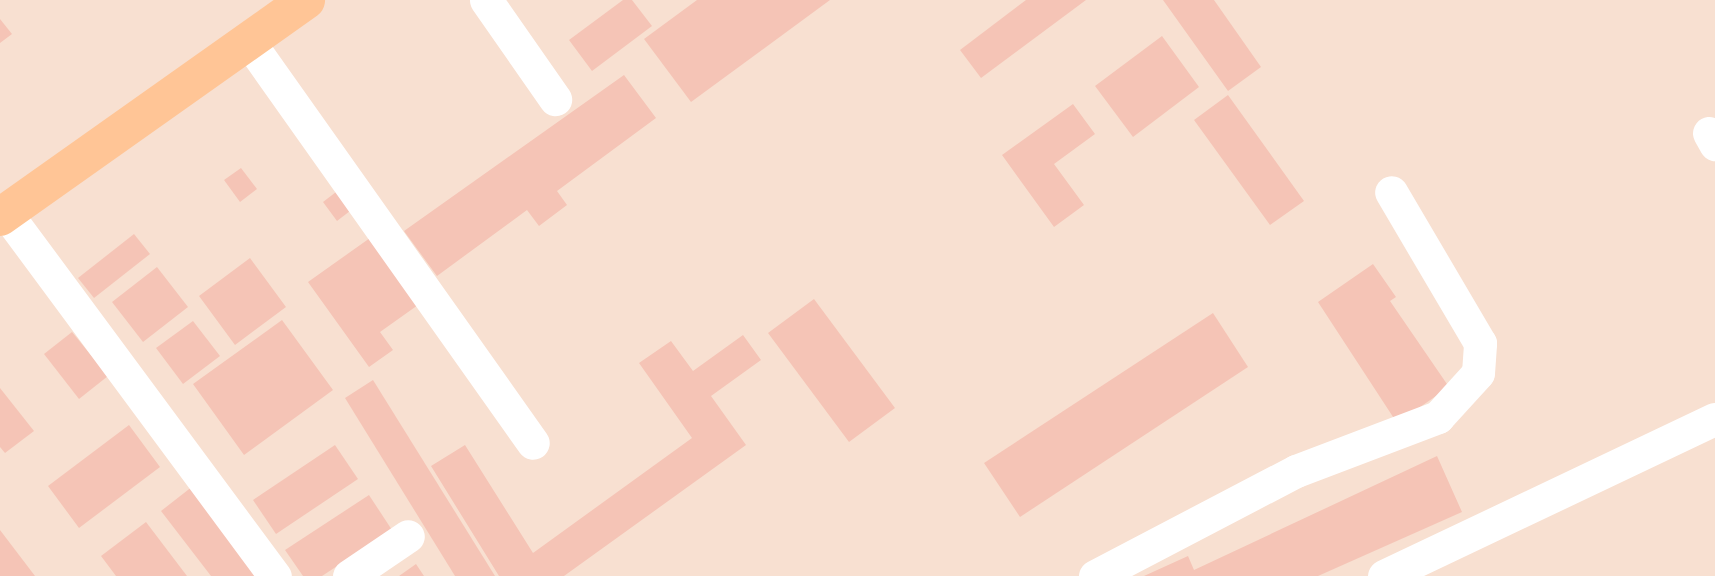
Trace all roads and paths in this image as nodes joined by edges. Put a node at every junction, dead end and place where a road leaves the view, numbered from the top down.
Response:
1 (306, 0) edge
2 (486, 0) edge
3 (249, 42) junction
4 (555, 99) dead end
5 (1391, 192) dead end
6 (3, 215) edge
7 (1715, 419) edge
8 (533, 443) dead end
9 (408, 536) dead end
10 (275, 576) edge
11 (349, 576) edge
12 (1095, 576) edge
13 (1384, 576) edge

1 - 3 main road
2 - 4 street
3 - 6 main road
3 - 8 street
5 - 12 street
6 - 10 street
7 - 13 street
9 - 11 street

